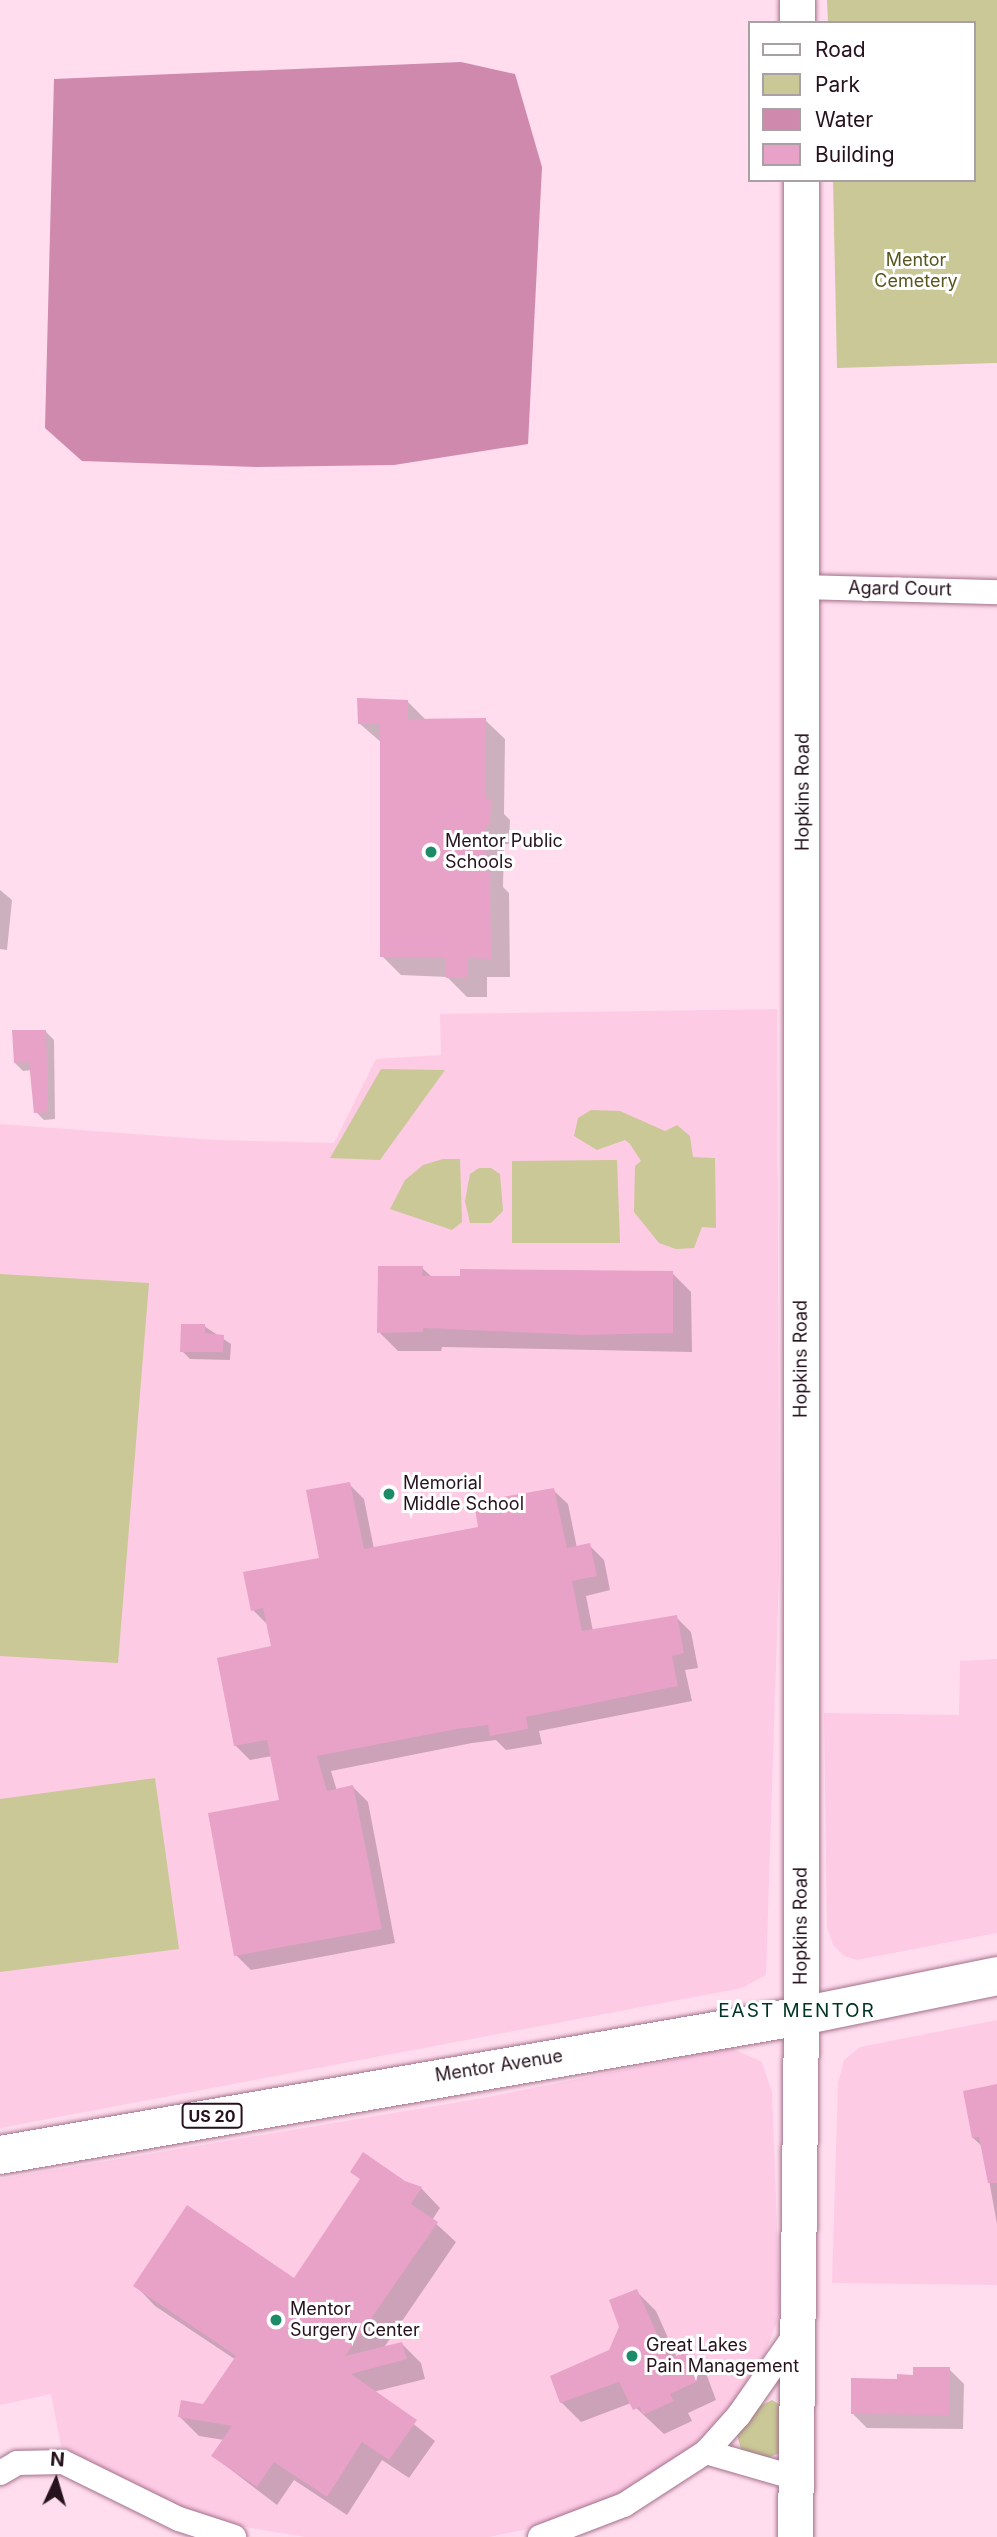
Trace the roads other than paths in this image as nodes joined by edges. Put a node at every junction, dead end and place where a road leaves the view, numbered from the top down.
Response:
1 (797, 0) edge
2 (797, 21) edge
3 (801, 182) edge
4 (803, 587) junction
5 (997, 592) edge
6 (997, 1976) edge
7 (801, 2016) junction
8 (0, 2155) edge
9 (798, 2330) junction
10 (706, 2452) junction
11 (0, 2473) edge
12 (796, 2478) junction
13 (234, 2537) edge
14 (540, 2537) edge
15 (795, 2537) edge

1 - 2 street
3 - 4 street, Hopkins Road
4 - 5 street, Agard Court
4 - 7 street, Hopkins Road
6 - 7 main road, Mentor Avenue / US 20
7 - 8 main road, Mentor Avenue / US 20
7 - 9 street, Hopkins Road
9 - 10 street
9 - 12 street, Hopkins Road
10 - 12 street
10 - 14 street
11 - 13 street
12 - 15 street, Hopkins Road

